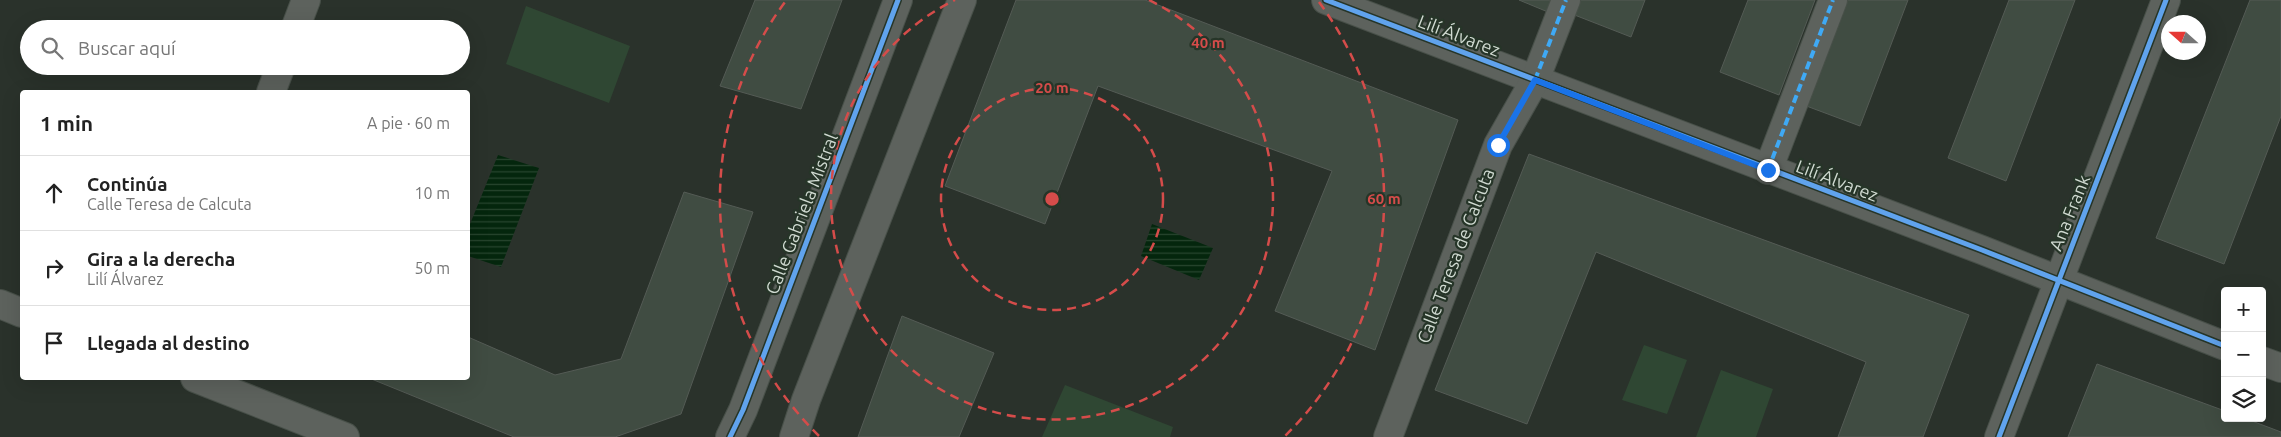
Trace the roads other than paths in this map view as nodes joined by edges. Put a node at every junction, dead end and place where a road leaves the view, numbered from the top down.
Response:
1 (306, 0) edge
2 (898, 0) edge
3 (962, 0) edge
4 (1326, 0) edge
5 (1566, 0) edge
6 (1833, 0) edge
7 (2166, 0) edge
8 (298, 20) edge
9 (277, 75) edge
10 (1535, 80) junction
11 (272, 90) edge
12 (1768, 170) junction
13 (2058, 280) junction
14 (0, 304) edge
15 (20, 312) edge
16 (2221, 344) edge
17 (2266, 362) edge
18 (2281, 368) edge
19 (200, 380) edge
20 (345, 437) edge
21 (730, 437) edge
22 (794, 437) edge
23 (1388, 437) edge
24 (2000, 437) edge

1 - 8 street
2 - 21 street, Calle Gabriela Mistral
3 - 22 street
4 - 10 street, Lilí Álvarez
5 - 10 street, Calle Teresa de Calcuta
6 - 12 street
7 - 13 street, Ana Frank
9 - 11 street
10 - 12 street, Lilí Álvarez
10 - 23 street, Calle Teresa de Calcuta
12 - 13 street, Lilí Álvarez
13 - 16 street, Lilí Álvarez
13 - 24 street, Ana Frank
14 - 15 street
17 - 18 street
19 - 20 street

